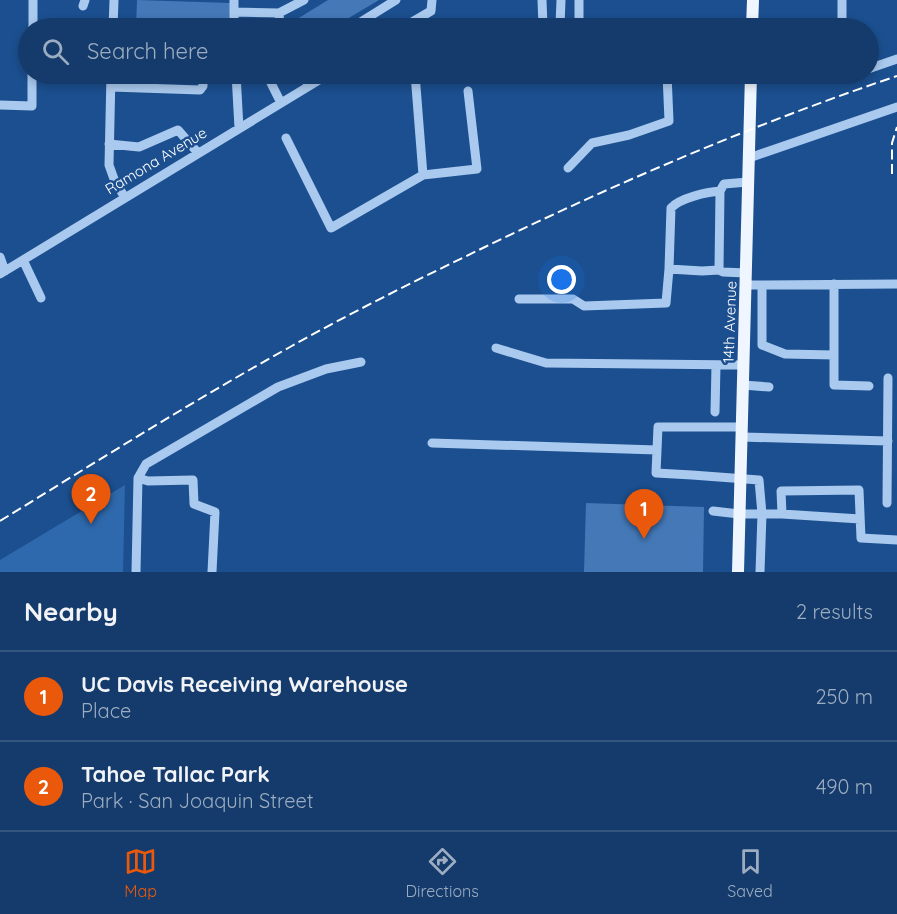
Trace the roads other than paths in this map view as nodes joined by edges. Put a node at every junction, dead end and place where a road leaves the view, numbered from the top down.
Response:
1 (33, 0) edge
2 (114, 0) edge
3 (234, 0) edge
4 (304, 0) edge
5 (396, 0) edge
6 (432, 0) edge
7 (541, 0) edge
8 (561, 0) edge
9 (579, 0) edge
10 (753, 0) edge
11 (292, 4) edge
12 (234, 12) junction
13 (279, 13) junction
14 (33, 18) edge
15 (113, 18) edge
16 (234, 18) edge
17 (279, 18) edge
18 (367, 18) edge
19 (420, 18) edge
20 (542, 18) edge
21 (560, 18) edge
22 (579, 18) edge
23 (752, 18) edge
24 (897, 59) edge
25 (879, 65) edge
26 (32, 84) edge
27 (111, 84) edge
28 (147, 84) edge
29 (203, 84) edge
30 (236, 84) edge
31 (270, 84) edge
32 (312, 84) edge
33 (416, 84) edge
34 (667, 84) edge
35 (751, 84) edge
36 (309, 86) joint
37 (468, 91) dead end
38 (280, 103) junction
39 (0, 105) edge
40 (897, 107) edge
41 (239, 128) junction
42 (286, 138) dead end
43 (109, 144) junction
44 (198, 153) junction
45 (749, 158) junction
46 (568, 168) dead end
47 (423, 175) junction
48 (748, 183) junction
49 (720, 191) junction
50 (125, 198) junction
51 (2, 256) edge
52 (23, 260) junction
53 (669, 269) junction
54 (719, 270) junction
55 (3, 273) edge
56 (746, 279) junction
57 (834, 284) junction
58 (897, 284) edge
59 (762, 285) junction
60 (41, 298) dead end
61 (519, 298) dead end
62 (496, 348) dead end
63 (834, 355) junction
64 (361, 362) dead end
65 (716, 365) junction
66 (744, 365) junction
67 (888, 378) dead end
68 (743, 385) junction
69 (869, 386) dead end
70 (769, 387) dead end
71 (715, 412) dead end
72 (742, 432) junction
73 (888, 441) junction
74 (432, 443) dead end
75 (657, 450) junction
76 (138, 478) junction
77 (740, 479) junction
78 (887, 503) dead end
79 (713, 511) dead end
80 (740, 514) junction
81 (762, 514) junction
82 (782, 514) junction
83 (860, 519) junction
84 (897, 540) edge
85 (136, 572) edge
86 (212, 572) edge
87 (738, 572) edge
88 (760, 572) edge

1 - 14 street
2 - 15 street
3 - 12 street
4 - 11 street
5 - 18 street
6 - 19 street
7 - 20 street
8 - 21 street
9 - 22 street
10 - 23 main road
11 - 13 street
12 - 13 street
12 - 16 street
13 - 17 street
24 - 25 street
26 - 39 street
27 - 43 street
28 - 29 street
30 - 41 street
31 - 38 street
32 - 36 street, Ramona Avenue
33 - 47 street
34 - 46 street
35 - 45 main road, 14th Avenue
36 - 38 street, Ramona Avenue
37 - 47 street
38 - 41 street, Ramona Avenue
40 - 45 street
41 - 44 street, Ramona Avenue
42 - 47 street
43 - 44 street
43 - 50 street
44 - 50 street, Ramona Avenue
45 - 48 main road, 14th Avenue
48 - 49 street
48 - 56 main road, 14th Avenue
49 - 53 street
49 - 54 street
50 - 52 street, Ramona Avenue
51 - 55 street
52 - 55 street, Ramona Avenue
52 - 60 street
53 - 54 street
53 - 61 street
54 - 56 street
56 - 59 street
56 - 66 main road, 14th Avenue
57 - 58 street
57 - 59 street
57 - 63 street
59 - 63 street
62 - 65 street
63 - 69 street
64 - 76 street
65 - 66 street
65 - 71 street
66 - 68 main road, 14th Avenue
67 - 73 street
68 - 70 street
68 - 72 main road, 14th Avenue
72 - 73 street
72 - 75 street
72 - 77 main road, 14th Avenue
73 - 78 street
74 - 75 street
75 - 77 street
76 - 85 street
76 - 86 street
77 - 80 main road, 14th Avenue
77 - 81 street
79 - 80 street
80 - 81 street
80 - 87 main road, 14th Avenue
81 - 82 street
81 - 88 street
82 - 83 street
82 - 83 street
83 - 84 street

